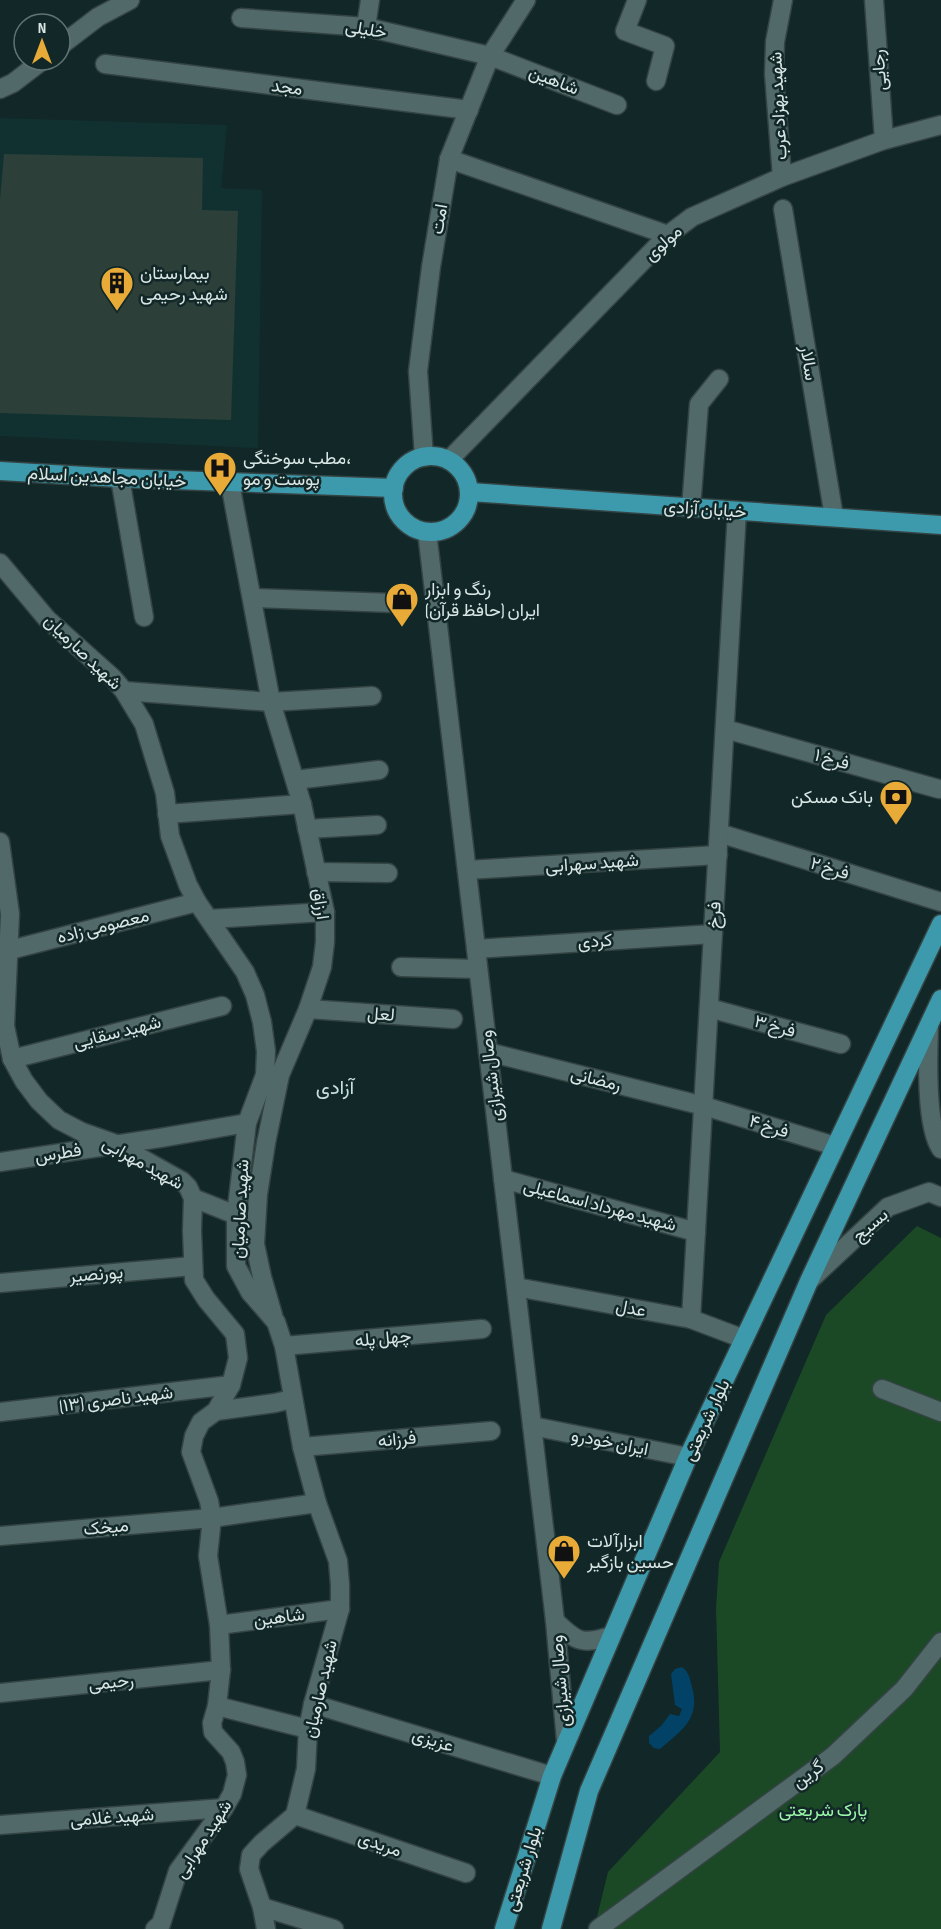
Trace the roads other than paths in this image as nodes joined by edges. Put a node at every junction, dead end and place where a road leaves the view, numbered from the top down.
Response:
1 (130, 0) edge
2 (370, 0) edge
3 (526, 0) edge
4 (637, 0) edge
5 (783, 0) edge
6 (874, 0) edge
7 (241, 18) dead end
8 (366, 27) junction
9 (72, 37) edge
10 (490, 56) junction
11 (105, 64) dead end
12 (27, 72) edge
13 (656, 81) dead end
14 (0, 89) edge
15 (617, 105) dead end
16 (469, 110) junction
17 (941, 125) edge
18 (884, 140) junction
19 (449, 159) junction
20 (782, 177) junction
21 (783, 209) dead end
22 (668, 235) junction
23 (719, 379) dead end
24 (424, 457) junction
25 (449, 460) junction
26 (0, 471) edge
27 (120, 478) junction
28 (230, 483) junction
29 (394, 488) junction
30 (470, 492) junction
31 (691, 508) junction
32 (737, 511) junction
33 (834, 517) junction
34 (941, 525) edge
35 (427, 532) junction
36 (0, 563) edge
37 (252, 598) junction
38 (392, 603) dead end
39 (144, 617) dead end
40 (124, 691) junction
41 (372, 696) dead end
42 (271, 702) junction
43 (725, 729) junction
44 (379, 770) dead end
45 (295, 780) junction
46 (939, 789) dead end
47 (302, 804) junction
48 (167, 814) junction
49 (377, 825) dead end
50 (307, 829) junction
51 (719, 833) junction
52 (0, 842) edge
53 (718, 855) junction
54 (467, 870) junction
55 (316, 872) junction
56 (388, 873) dead end
57 (197, 902) junction
58 (941, 902) edge
59 (325, 912) junction
60 (209, 919) junction
61 (941, 924) edge
62 (713, 934) junction
63 (10, 950) junction
64 (476, 950) junction
65 (401, 967) dead end
66 (478, 969) junction
67 (941, 999) edge
68 (222, 1006) dead end
69 (709, 1008) junction
70 (308, 1010) junction
71 (453, 1019) dead end
72 (929, 1026) junction
73 (841, 1044) dead end
74 (488, 1052) junction
75 (12, 1059) junction
76 (704, 1106) junction
77 (247, 1123) junction
78 (116, 1144) junction
79 (835, 1146) junction
80 (941, 1149) edge
81 (0, 1162) edge
82 (503, 1179) junction
83 (941, 1197) edge
84 (193, 1198) junction
85 (236, 1215) junction
86 (696, 1232) junction
87 (193, 1266) junction
88 (809, 1281) junction
89 (0, 1283) edge
90 (516, 1287) junction
91 (691, 1319) junction
92 (276, 1322) junction
93 (482, 1329) dead end
94 (744, 1339) junction
95 (284, 1347) junction
96 (231, 1385) junction
97 (882, 1389) dead end
98 (292, 1399) junction
99 (216, 1411) junction
100 (0, 1412) edge
101 (941, 1412) edge
102 (532, 1426) junction
103 (491, 1431) dead end
104 (302, 1447) junction
105 (688, 1457) junction
106 (317, 1503) junction
107 (212, 1518) junction
108 (0, 1536) edge
109 (339, 1609) junction
110 (555, 1621) junction
111 (219, 1625) junction
112 (611, 1636) junction
113 (941, 1642) edge
114 (221, 1670) junction
115 (0, 1693) edge
116 (313, 1704) junction
117 (217, 1706) junction
118 (308, 1729) junction
119 (566, 1741) junction
120 (552, 1776) junction
121 (224, 1808) junction
122 (295, 1815) junction
123 (0, 1825) edge
124 (466, 1874) dead end
125 (262, 1907) junction
126 (155, 1929) edge
127 (266, 1929) edge
128 (334, 1929) edge
129 (504, 1929) edge
130 (551, 1929) edge
131 (598, 1929) edge

1 - 9 street
2 - 8 street
3 - 10 street, امت
4 - 13 street
5 - 20 street, شهید بهزاد عرب
6 - 18 street, رجایی
7 - 8 street, خلیلی
8 - 10 street, خلیلی
10 - 15 street, شاهین
10 - 16 street, امت
11 - 16 street, مجد
12 - 14 street
16 - 19 street, امت
17 - 18 street, مولوی
18 - 20 street, مولوی
19 - 22 street
19 - 24 street, امت
20 - 22 street, مولوی
21 - 33 street, سالار
22 - 25 street, مولوی
23 - 31 street
24 - 25 main road
24 - 29 main road
25 - 30 main road
26 - 27 main road, خیابان مجاهدین اسلام
27 - 28 main road, خیابان مجاهدین اسلام
27 - 39 street
28 - 29 main road, خیابان مجاهدین اسلام
28 - 37 street, ارزاق
29 - 35 main road
30 - 31 main road, خیابان آزادی
30 - 35 main road
31 - 32 main road, خیابان آزادی
32 - 33 main road, خیابان آزادی
32 - 43 street, فرخ
33 - 34 main road, خیابان آزادی
35 - 54 street, وصال شیرازی
36 - 40 street, شهید صارمیان
37 - 38 street
37 - 42 street, ارزاق
40 - 42 street
40 - 48 street, شهید صارمیان
41 - 42 street
42 - 45 street, ارزاق
43 - 46 street, فرخ ۱
43 - 51 street, فرخ
44 - 45 street
45 - 47 street, ارزاق
47 - 48 street
47 - 50 street, ارزاق
48 - 57 street, شهید صارمیان
49 - 50 street
50 - 55 street, ارزاق
51 - 53 street, فرخ
51 - 58 street, فرخ ۲
52 - 63 street, شهید مهرابی
53 - 54 street, شهید سهرابی
53 - 62 street, فرخ
54 - 64 street, وصال شیرازی
55 - 56 street
55 - 59 street, ارزاق
57 - 60 street, شهید صارمیان
57 - 63 street, معصومی زاده
59 - 60 street
59 - 70 street, ارزاق
60 - 77 street, شهید صارمیان
61 - 79 main road, بلوار شریعتی
62 - 64 street, کردی
62 - 69 street, فرخ
63 - 75 street, شهید مهرابی
64 - 66 street, وصال شیرازی
65 - 66 street
66 - 74 street, وصال شیرازی
67 - 72 main road
68 - 75 street, شهید سقایی
69 - 73 street, فرخ ۳
69 - 76 street, فرخ
70 - 71 street, لعل
70 - 92 street, ارزاق
72 - 80 street
72 - 88 main road
74 - 76 street, رمضانی
74 - 82 street, وصال شیرازی
75 - 78 street, شهید مهرابی
76 - 79 street, فرخ ۴
76 - 86 street, فرخ
77 - 78 street, فطرس
77 - 85 street, شهید صارمیان
78 - 81 street, فطرس
78 - 84 street, شهید مهرابی
79 - 94 main road, بلوار شریعتی
82 - 86 street, شهید مهرداد اسماعیلی
82 - 90 street, وصال شیرازی
83 - 88 street, بسیج
84 - 85 street
84 - 87 street, شهید مهرابی
85 - 92 street, شهید صارمیان
86 - 91 street, فرخ
87 - 89 street, پورنصیر
87 - 96 street, شهید مهرابی
88 - 130 main road
90 - 91 street, عدل
90 - 102 street, وصال شیرازی
91 - 94 street, عدل
92 - 95 street, شهید صارمیان
93 - 95 street, چهل پله
94 - 105 main road, بلوار شریعتی
95 - 98 street, شهید صارمیان
96 - 99 street, شهید مهرابی
96 - 100 street, شهید ناصری (۱۳)
97 - 101 street
98 - 99 street
98 - 104 street, شهید صارمیان
99 - 107 street, شهید مهرابی
102 - 105 street, ایران خودرو
102 - 110 street, وصال شیرازی
103 - 104 street, فرزانه
104 - 106 street, شهید صارمیان
105 - 112 main road, بلوار شریعتی
106 - 107 street, میخک
106 - 109 street, شهید صارمیان
107 - 108 street, میخک
107 - 111 street, شهید مهرابی
109 - 111 street, شاهين
109 - 116 street, شهید صارمیان
110 - 112 street, وصال شیرازی
110 - 119 street, وصال شیرازی
111 - 114 street, شهید مهرابی
112 - 119 main road, بلوار شریعتی
113 - 131 street, گرین
114 - 115 street, رحیمی
114 - 117 street, شهید مهرابی
116 - 118 street, شهید صارمیان
116 - 120 street, عزیزی
117 - 118 street
117 - 121 street, شهید مهرابی
118 - 122 street, شهید صارمیان
119 - 120 main road, بلوار شریعتی
120 - 129 main road, بلوار شریعتی
121 - 123 street, شهید غلامی
121 - 126 street, شهید مهرابی
122 - 124 street, مریدی
122 - 125 street
125 - 127 street
125 - 128 street

